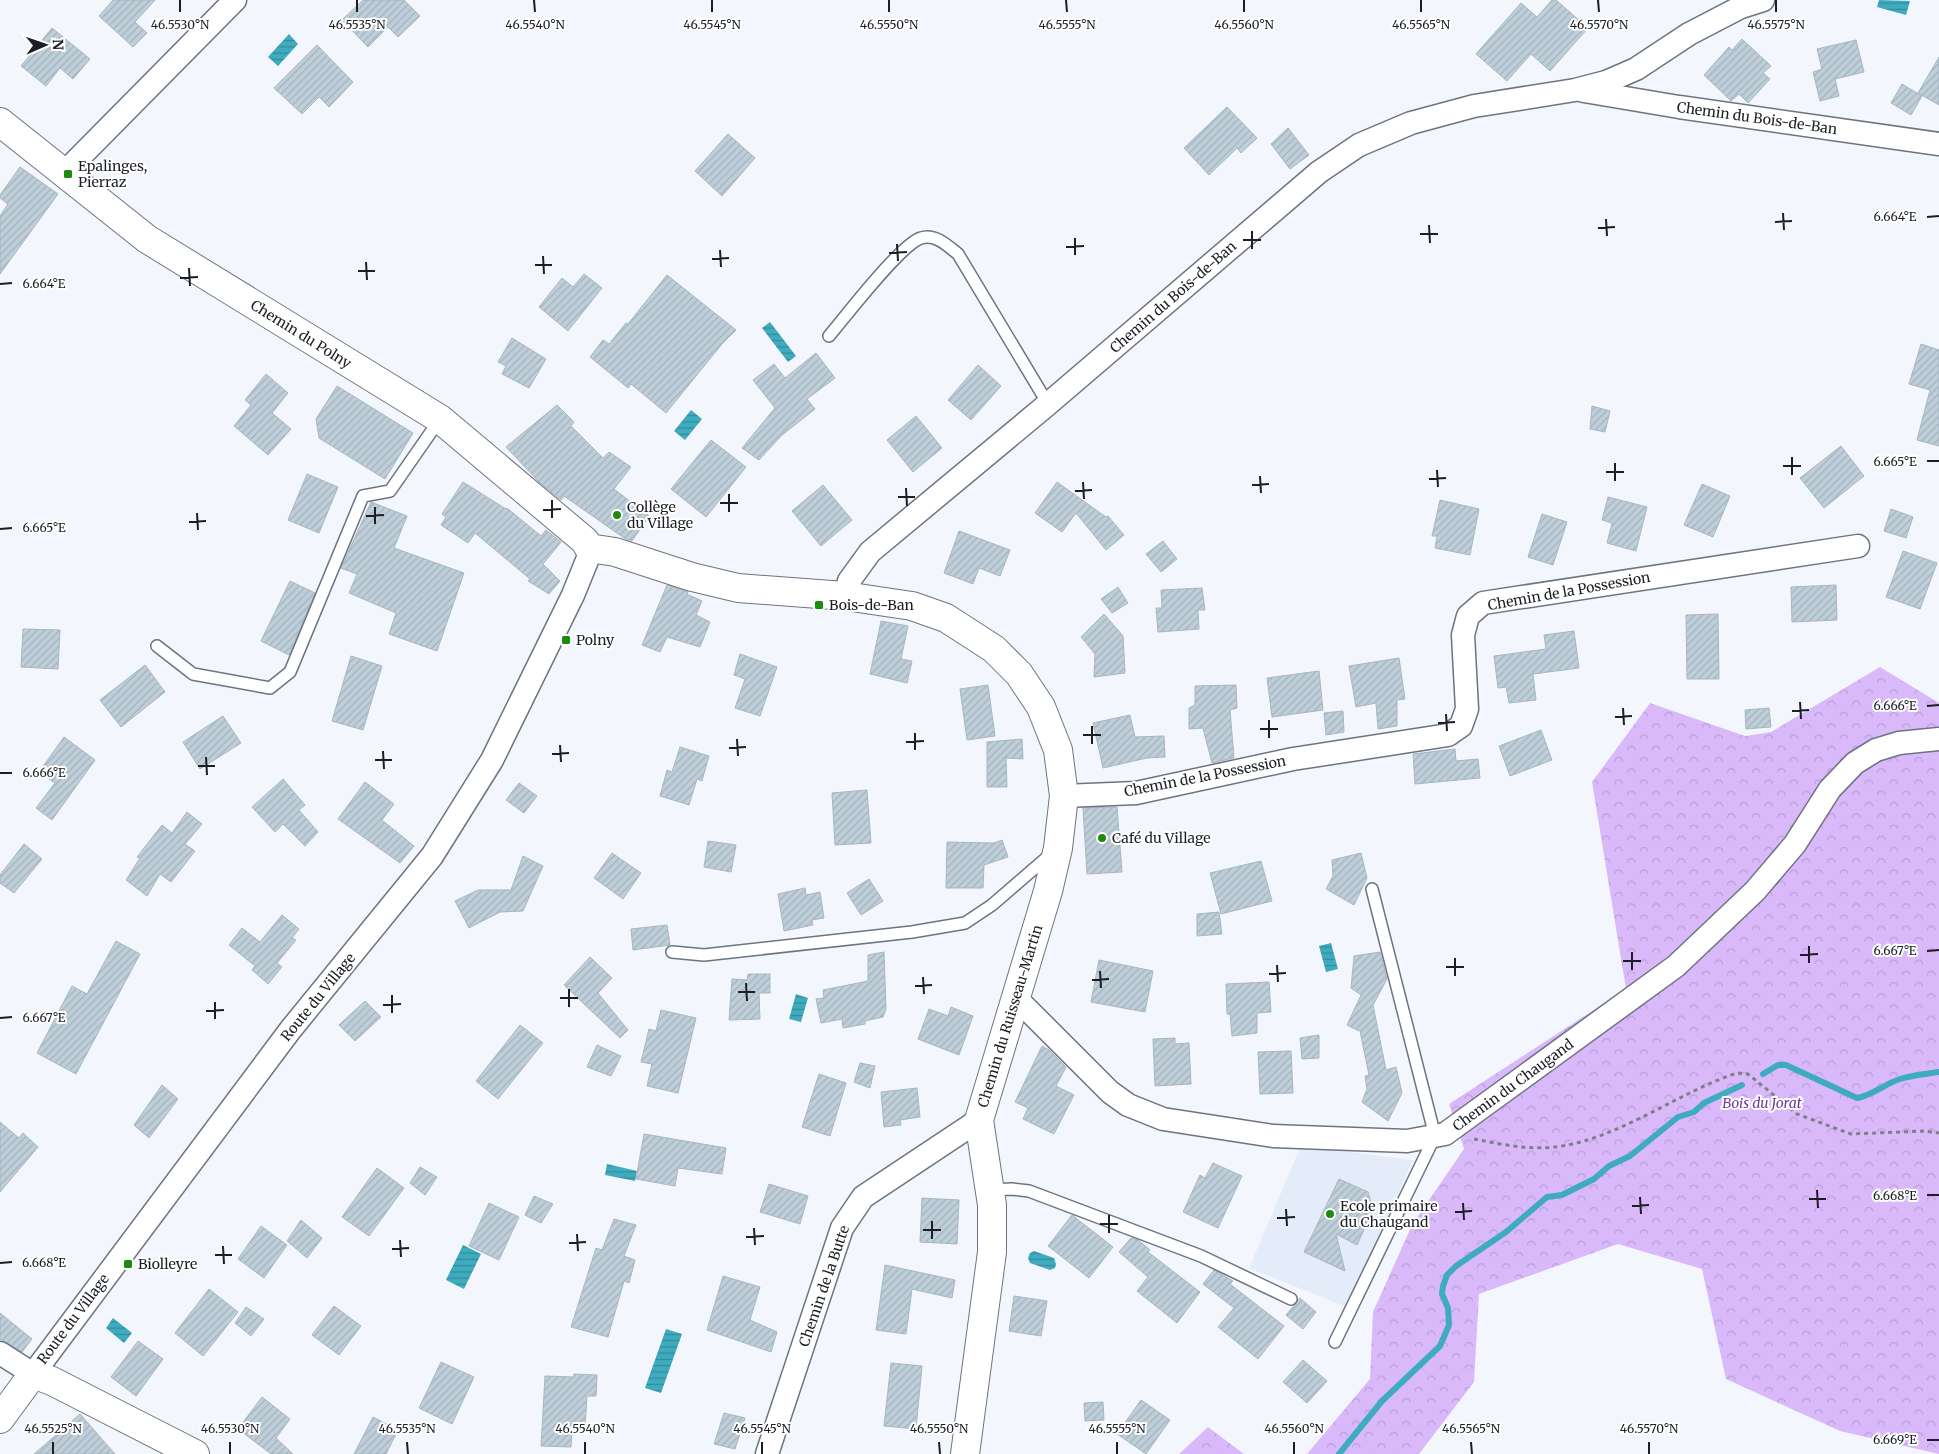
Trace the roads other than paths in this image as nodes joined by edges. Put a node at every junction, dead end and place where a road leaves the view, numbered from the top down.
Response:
1 (235, 0) edge
2 (1763, 0) edge
3 (1575, 90) junction
4 (2, 128) edge
5 (1939, 144) edge
6 (65, 172) junction
7 (829, 336) dead end
8 (1048, 404) junction
9 (440, 419) junction
10 (1858, 546) dead end
11 (589, 548) junction
12 (845, 596) junction
13 (157, 646) dead end
14 (1939, 739) edge
15 (1064, 796) junction
16 (1058, 848) junction
17 (1372, 889) dead end
18 (672, 952) dead end
19 (1015, 997) junction
20 (979, 1120) junction
21 (1440, 1135) junction
22 (989, 1190) junction
23 (1291, 1298) dead end
24 (1335, 1342) dead end
25 (0, 1353) edge
26 (33, 1374) junction
27 (0, 1419) edge
28 (195, 1454) edge
29 (767, 1454) edge
30 (965, 1454) edge

1 - 6 street
2 - 3 street, Chemin du Bois-de-Ban
3 - 5 street, Chemin du Bois-de-Ban
3 - 8 street, Chemin du Bois-de-Ban
4 - 6 street, Chemin du Polny
6 - 9 street, Chemin du Polny
7 - 8 lane
8 - 12 street, Chemin du Bois-de-Ban
9 - 11 street, Chemin du Polny
9 - 13 lane
10 - 15 street, Chemin de la Possession
11 - 12 street, Chemin du Ruisseau-Martin
11 - 26 street, Route du Village
12 - 15 street, Chemin du Ruisseau-Martin
14 - 21 street, Chemin du Chaugand
15 - 16 street, Chemin du Ruisseau-Martin
16 - 18 lane
16 - 19 street, Chemin du Ruisseau-Martin
17 - 21 lane
19 - 20 street, Chemin du Ruisseau-Martin
19 - 21 street, Chemin du Chaugand
20 - 22 street, Chemin du Ruisseau-Martin
20 - 29 street, Chemin de la Butte
21 - 24 lane
22 - 23 lane
22 - 30 street, Chemin du Ruisseau-Martin
25 - 26 street
26 - 27 street, Route du Village
26 - 28 street

